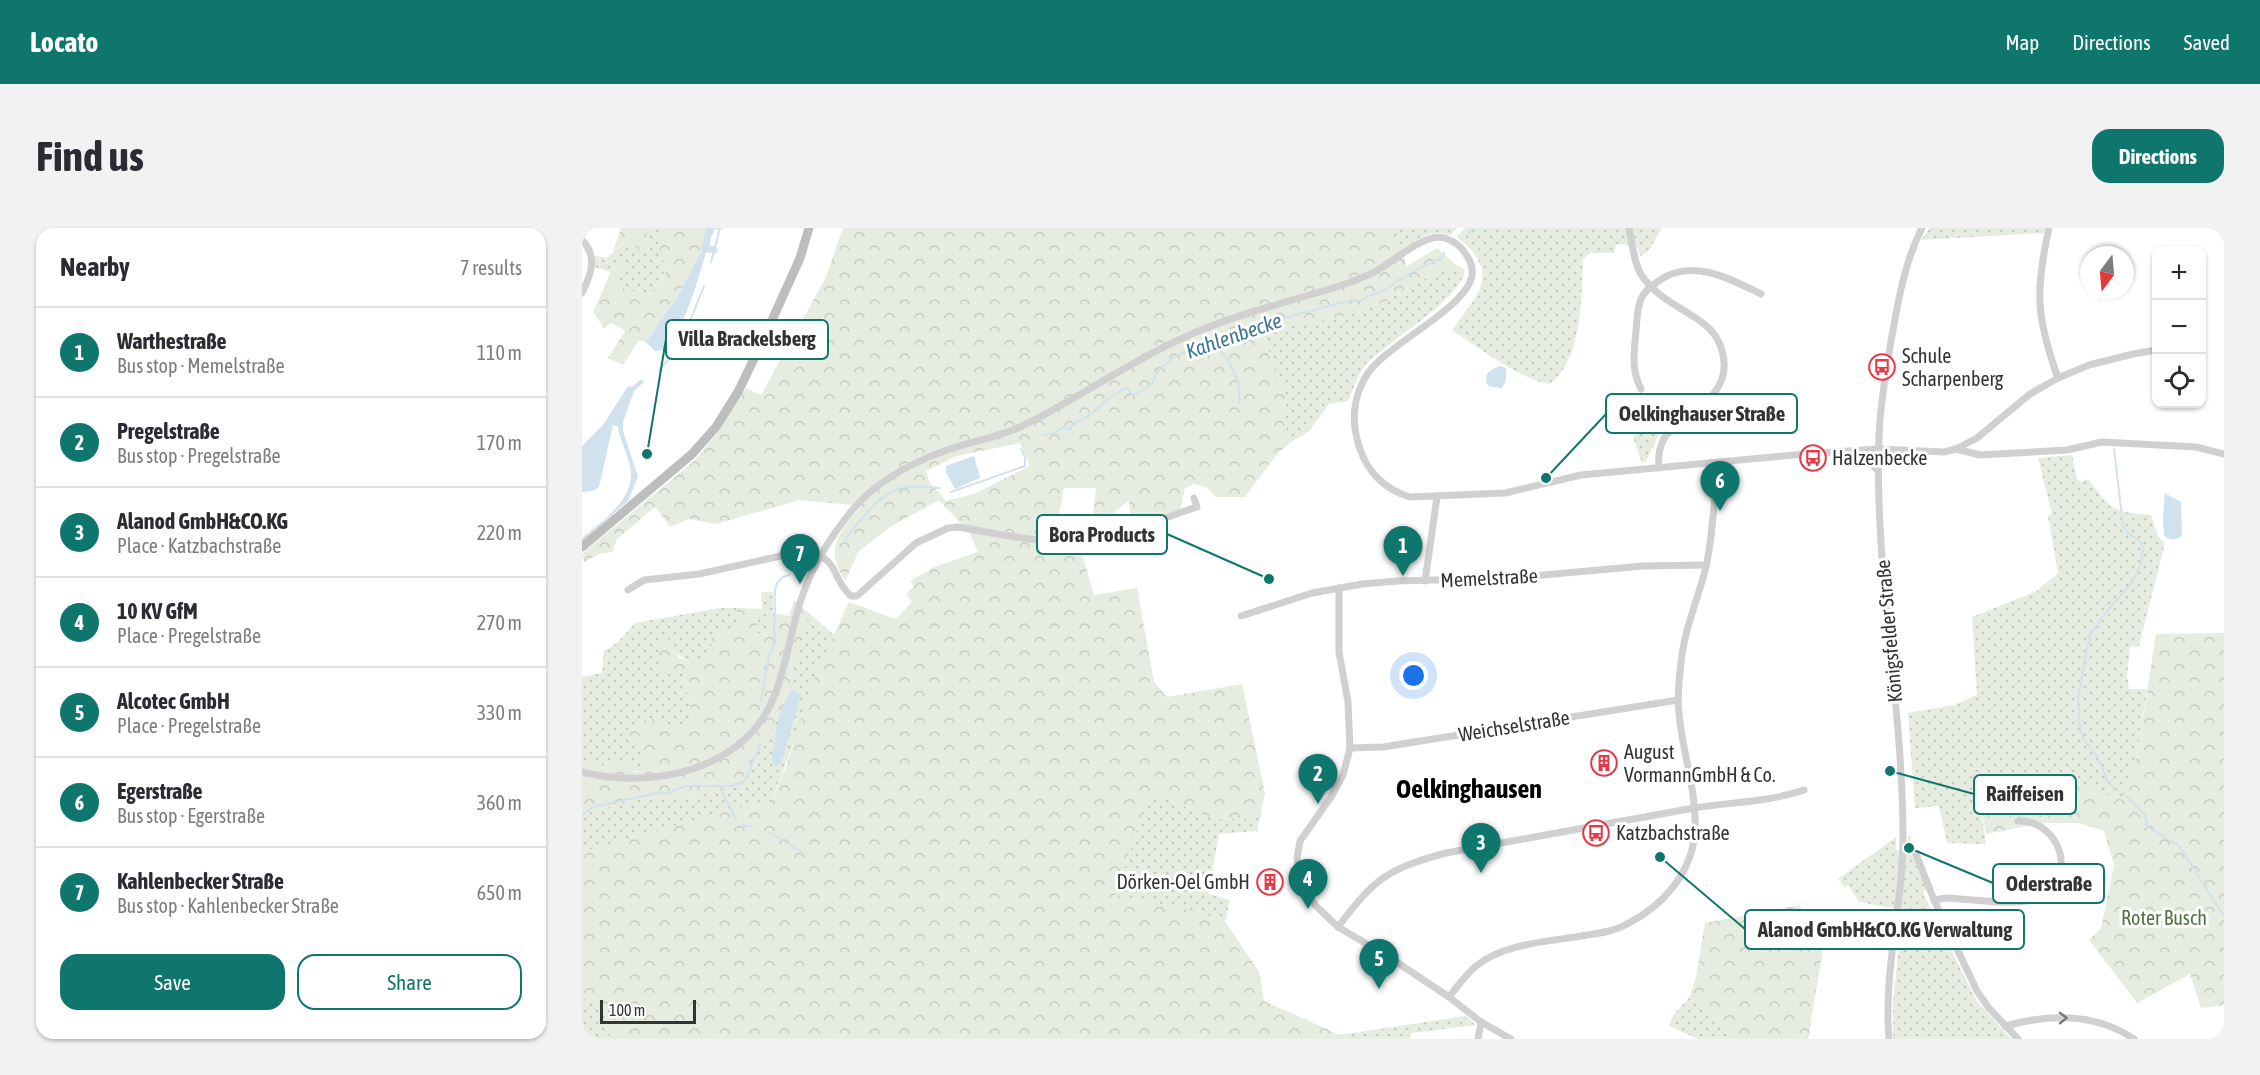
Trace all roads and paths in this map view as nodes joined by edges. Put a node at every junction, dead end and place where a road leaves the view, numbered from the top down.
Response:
1 (808, 228) edge
2 (1629, 228) edge
3 (1922, 228) edge
4 (2049, 228) edge
5 (582, 240) edge
6 (1651, 287) junction
7 (582, 293) edge
8 (1761, 294) dead end
9 (2152, 351) edge
10 (2058, 378) junction
11 (1641, 389) dead end
12 (1878, 449) junction
13 (1956, 449) junction
14 (1852, 451) junction
15 (2224, 454) edge
16 (1710, 463) junction
17 (1659, 468) junction
18 (1878, 472) junction
19 (1437, 497) junction
20 (1194, 498) dead end
21 (582, 548) edge
22 (821, 555) junction
23 (1706, 565) junction
24 (1425, 581) junction
25 (1339, 588) junction
26 (628, 590) dead end
27 (1241, 616) dead end
28 (1678, 700) junction
29 (1350, 748) junction
30 (582, 772) edge
31 (1804, 790) dead end
32 (1694, 808) junction
33 (2018, 821) dead end
34 (1916, 854) dead end
35 (1934, 900) junction
36 (1338, 927) junction
37 (1449, 997) junction
38 (1481, 1022) junction
39 (2005, 1026) junction
40 (1478, 1039) edge
41 (1511, 1039) edge
42 (1889, 1039) edge
43 (2018, 1039) edge
44 (2134, 1039) edge

1 - 21 main road
2 - 6 street
3 - 12 street, Königsfelder Straße
4 - 10 street
5 - 7 street
6 - 8 street
6 - 11 street
6 - 17 street
9 - 10 street
10 - 13 street
12 - 13 street
12 - 14 street
12 - 18 street, Königsfelder Straße
13 - 15 street
14 - 16 street
14 - 18 street
16 - 17 street
16 - 23 street
17 - 19 street
18 - 42 street, Königsfelder Straße
19 - 22 street
19 - 24 street
20 - 22 street
22 - 26 street
22 - 30 street
23 - 24 street, Memelstraße
23 - 28 street
24 - 25 street, Memelstraße
25 - 27 street, Memelstraße
25 - 29 street
28 - 29 street, Weichselstraße
28 - 32 street
29 - 36 street
31 - 32 street
32 - 36 street
32 - 37 street
33 - 35 street
34 - 35 street
35 - 39 street
36 - 37 street
37 - 38 street
38 - 40 street
38 - 41 street
39 - 43 street
39 -> 44 street

